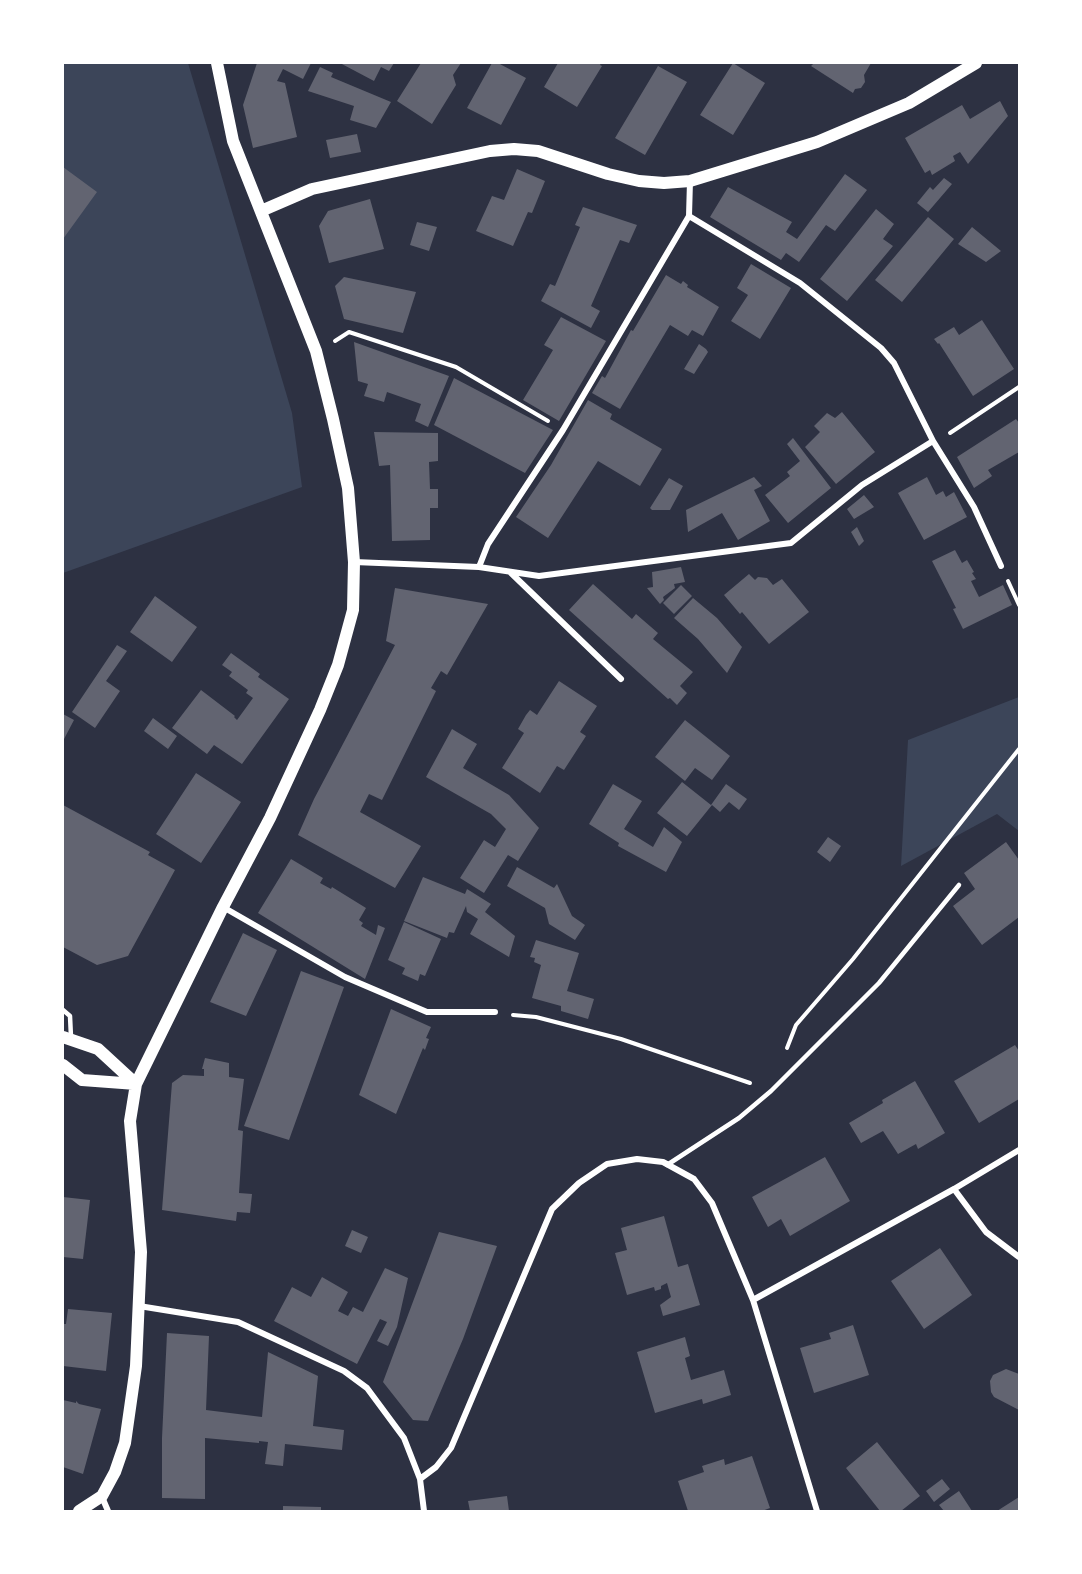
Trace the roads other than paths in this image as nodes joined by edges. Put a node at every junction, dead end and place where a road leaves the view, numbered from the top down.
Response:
1 (217, 63) edge
2 (976, 63) edge
3 (690, 181) junction
4 (261, 211) junction
5 (689, 216) junction
6 (933, 441) junction
7 (354, 562) junction
8 (1001, 566) dead end
9 (479, 567) junction
10 (511, 573) junction
11 (621, 679) dead end
12 (959, 885) dead end
13 (223, 907) junction
14 (63, 1010) edge
15 (495, 1012) road end
16 (67, 1038) edge
17 (63, 1065) edge
18 (136, 1084) junction
19 (1019, 1150) edge
20 (668, 1165) junction
21 (954, 1189) junction
22 (1019, 1257) edge
23 (753, 1300) junction
24 (139, 1306) junction
25 (420, 1479) junction
26 (102, 1496) junction
27 (79, 1511) edge
28 (108, 1511) edge
29 (424, 1511) edge
30 (817, 1511) edge

1 - 4 main road
2 - 3 main road
3 - 4 main road
3 - 5 street
4 - 7 main road
5 - 6 street
5 - 9 street
6 - 8 street
6 - 10 street
7 - 9 street
7 - 13 main road
9 - 10 street
10 - 11 street
12 - 20 lane
13 - 15 street
13 - 18 main road
14 - 16 lane
16 - 18 main road
17 - 18 main road
18 - 24 main road
19 - 21 street
20 - 23 street
20 - 25 street
21 - 22 street
21 - 23 street
23 - 30 street
24 - 25 street
24 - 26 main road
25 - 29 street
26 - 27 main road
26 - 28 street

